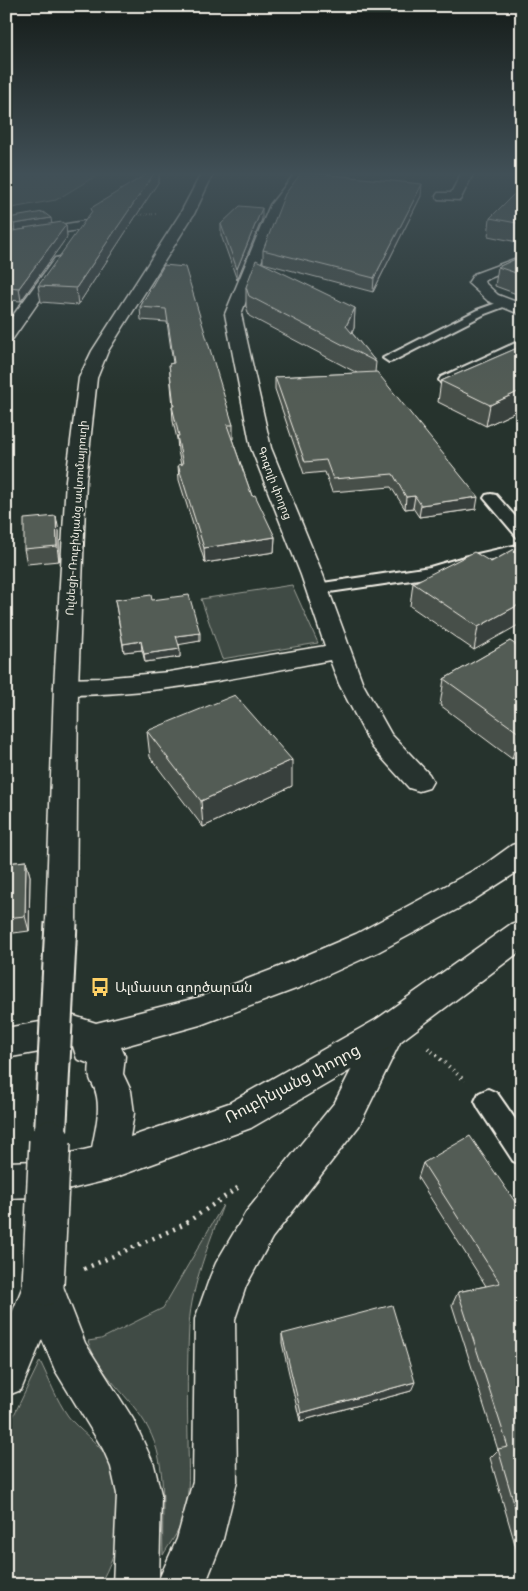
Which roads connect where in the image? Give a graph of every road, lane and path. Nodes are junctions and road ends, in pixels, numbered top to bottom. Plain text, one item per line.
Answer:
1 (70, 246) edge
2 (167, 246) edge
3 (260, 246) edge
4 (522, 260) edge
5 (505, 303) junction
6 (522, 310) edge
7 (6, 337) edge
8 (522, 344) edge
9 (389, 358) dead end
10 (445, 380) edge
11 (491, 498) dead end
12 (522, 534) edge
13 (522, 549) edge
14 (316, 589) junction
15 (339, 651) junction
16 (66, 687) junction
17 (419, 781) dead end
18 (522, 853) edge
19 (522, 933) edge
20 (390, 1030) junction
21 (96, 1038) junction
22 (6, 1043) edge
23 (428, 1048) dead end
24 (488, 1101) joint
25 (522, 1152) edge
26 (108, 1162) junction
27 (6, 1180) edge
28 (246, 1182) dead end
29 (82, 1270) dead end
30 (43, 1285) junction
31 (6, 1376) edge
32 (136, 1585) edge
33 (180, 1585) edge

1 - 7 street
2 - 16 street, Ուլնեցի-Ռուբինյանց ավտոմայրուղի
3 - 14 street, Գոգոլի փողոց
4 - 5 street
5 - 6 street
5 - 9 lane
8 - 10 lane
11 - 12 lane
13 - 14 lane
14 - 15 street, Գոգոլի փողոց
15 - 16 street
15 - 17 street, Գոգոլի փողոց
16 - 30 street, Ուլնեցի-Ռուբինյանց ավտոմայրուղի, bridge
18 - 21 street
19 - 20 street, Ռուբինյանց փողոց
20 - 26 street, Ռուբինյանց փողոց
20 - 33 street
21 - 22 street
21 - 26 street
23 - 24 path
24 - 25 lane
26 - 27 street, Ռուբինյանց փողոց
28 - 29 path
30 - 31 street
30 - 32 street

